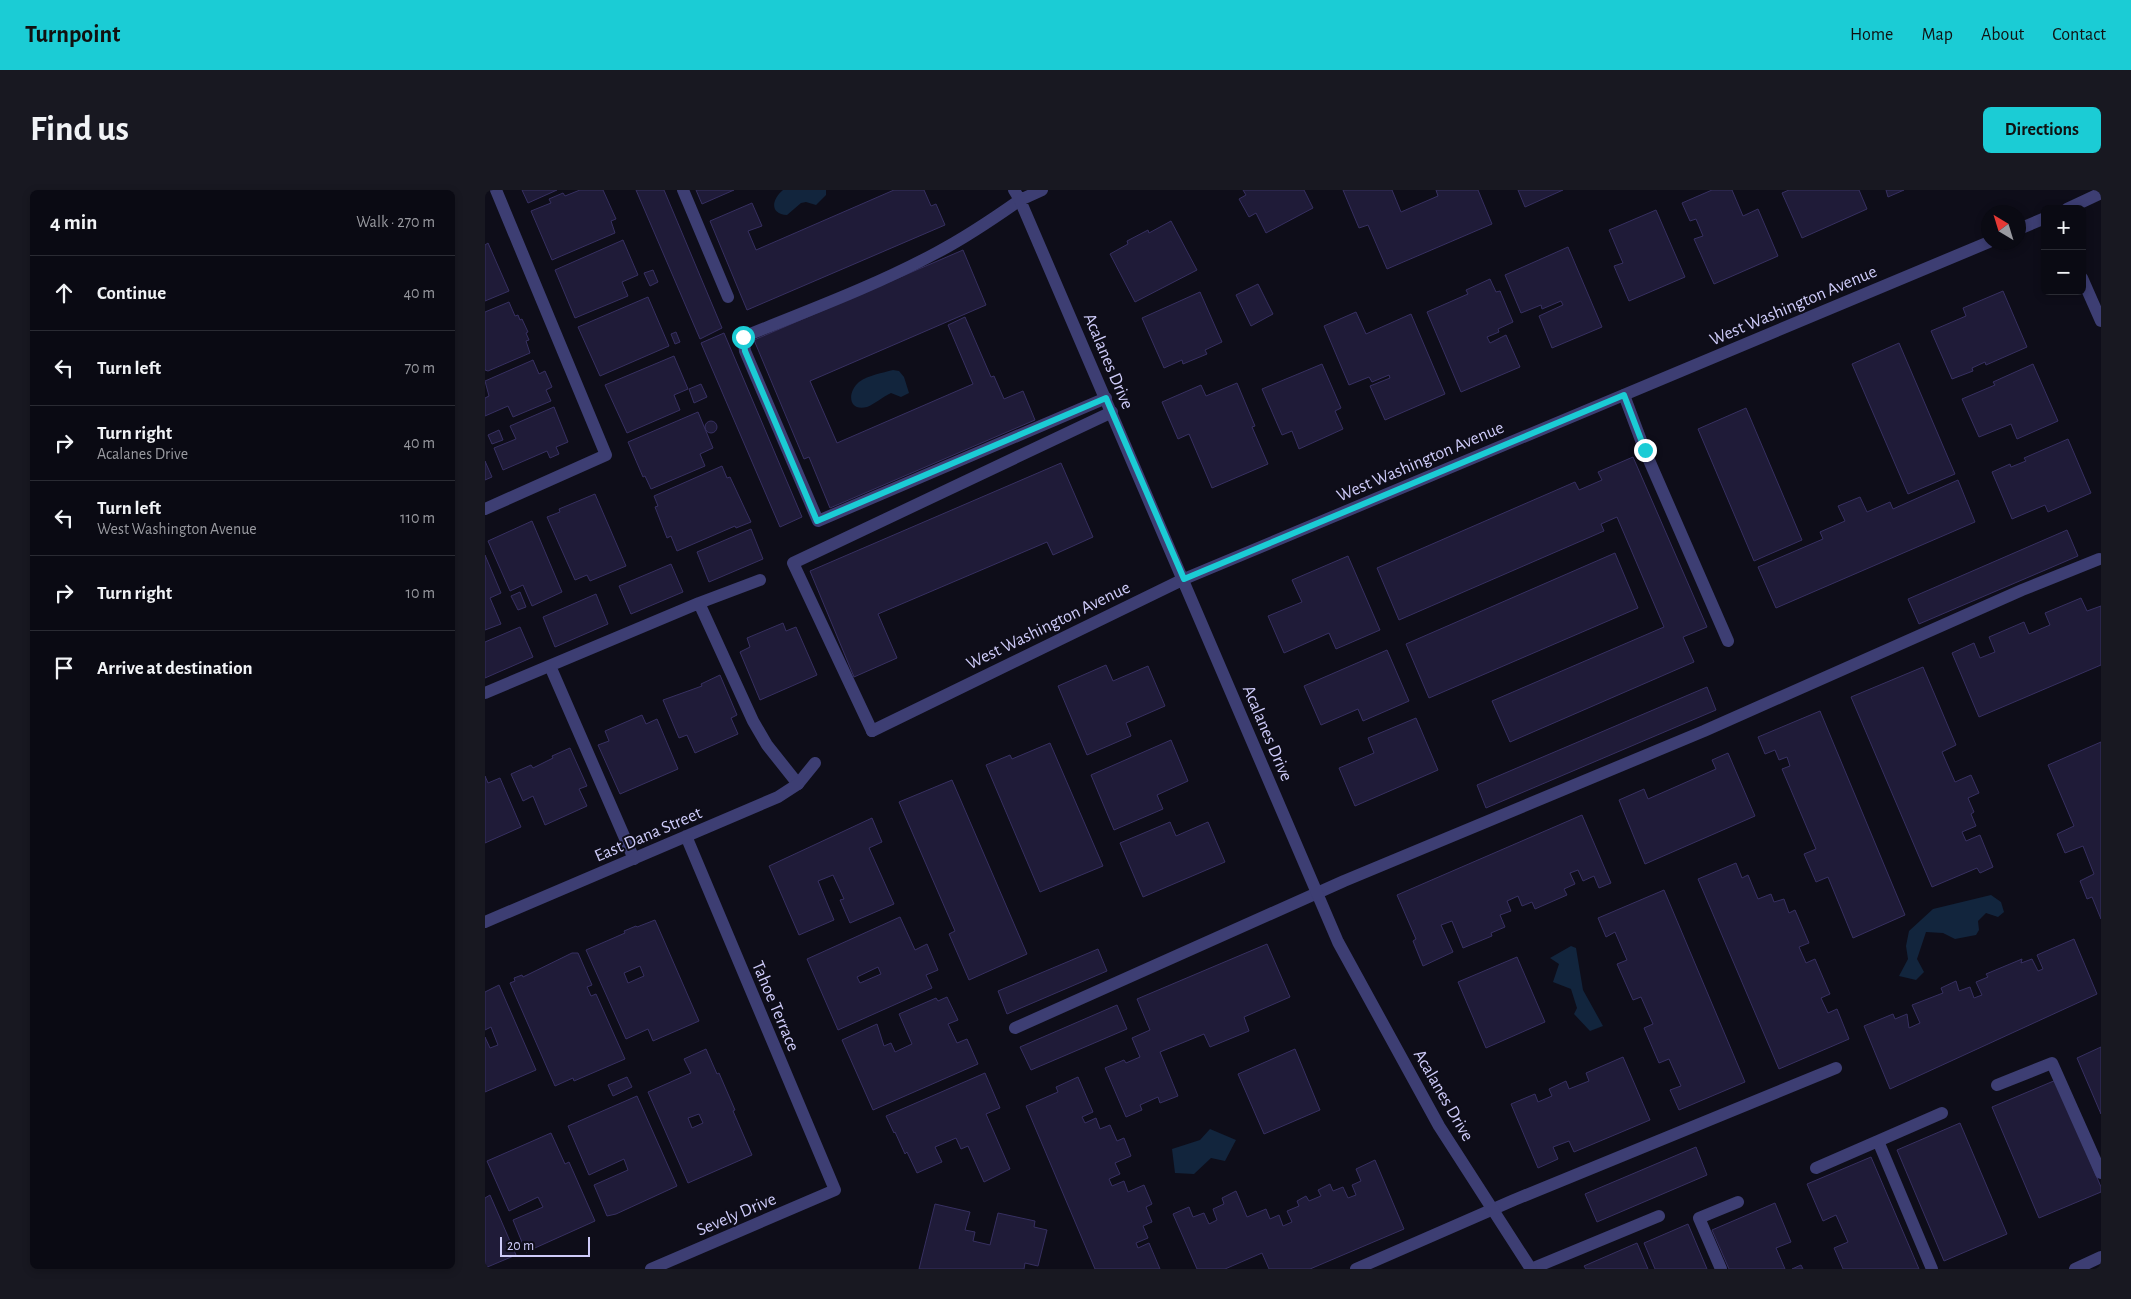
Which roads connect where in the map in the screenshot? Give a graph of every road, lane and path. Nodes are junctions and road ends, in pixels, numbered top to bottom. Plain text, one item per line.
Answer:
1 (495, 190) edge
2 (683, 190) edge
3 (1042, 190) edge
4 (2101, 193) edge
5 (1017, 195) edge
6 (2076, 205) edge
7 (2041, 220) edge
8 (2026, 227) edge
9 (1981, 245) edge
10 (2086, 287) edge
11 (728, 298) dead end
12 (2101, 322) edge
13 (1624, 395) junction
14 (1106, 398) junction
15 (1111, 412) junction
16 (485, 509) edge
17 (2099, 559) dead end
18 (1184, 579) junction
19 (759, 580) dead end
20 (699, 603) junction
21 (1729, 641) dead end
22 (550, 666) junction
23 (485, 693) edge
24 (815, 763) dead end
25 (798, 784) junction
26 (685, 836) junction
27 (634, 859) junction
28 (1317, 893) junction
29 (485, 922) edge
30 (1015, 1028) dead end
31 (1836, 1068) dead end
32 (1997, 1086) dead end
33 (1942, 1112) dead end
34 (1878, 1141) junction
35 (1816, 1168) dead end
36 (2101, 1173) edge
37 (835, 1190) joint
38 (1738, 1202) dead end
39 (1493, 1209) junction
40 (1659, 1216) dead end
41 (2101, 1257) edge
42 (651, 1269) edge
43 (1357, 1269) edge
44 (1531, 1269) edge
45 (1721, 1269) edge
46 (1932, 1269) edge
47 (2075, 1269) edge

1 - 16 street
2 - 11 street
3 - 5 street
4 - 6 street
5 - 14 street, Acalanes Drive
5 - 14 street
7 - 8 street
9 - 13 street, West Washington Avenue
10 - 12 street
13 - 18 street, West Washington Avenue
13 - 21 street
14 - 15 street, Acalanes Drive
15 - 18 street, Acalanes Drive
15 - 18 street, West Washington Avenue
17 - 28 street
18 - 28 street, Acalanes Drive
19 - 20 street
20 - 22 street
20 - 25 street
22 - 23 street
22 - 27 street
24 - 25 street, East Dana Street
25 - 26 street, East Dana Street
26 - 27 street, East Dana Street
26 - 37 street, Tahoe Terrace
27 - 29 street, East Dana Street
28 - 30 street
28 - 39 street, Acalanes Drive
31 - 39 street
32 - 36 street
33 - 34 street
34 - 35 street
34 - 46 street
37 - 42 street, Sevely Drive
38 - 45 street
39 - 43 street
39 - 44 street, Acalanes Drive
40 - 44 street
41 - 47 street

